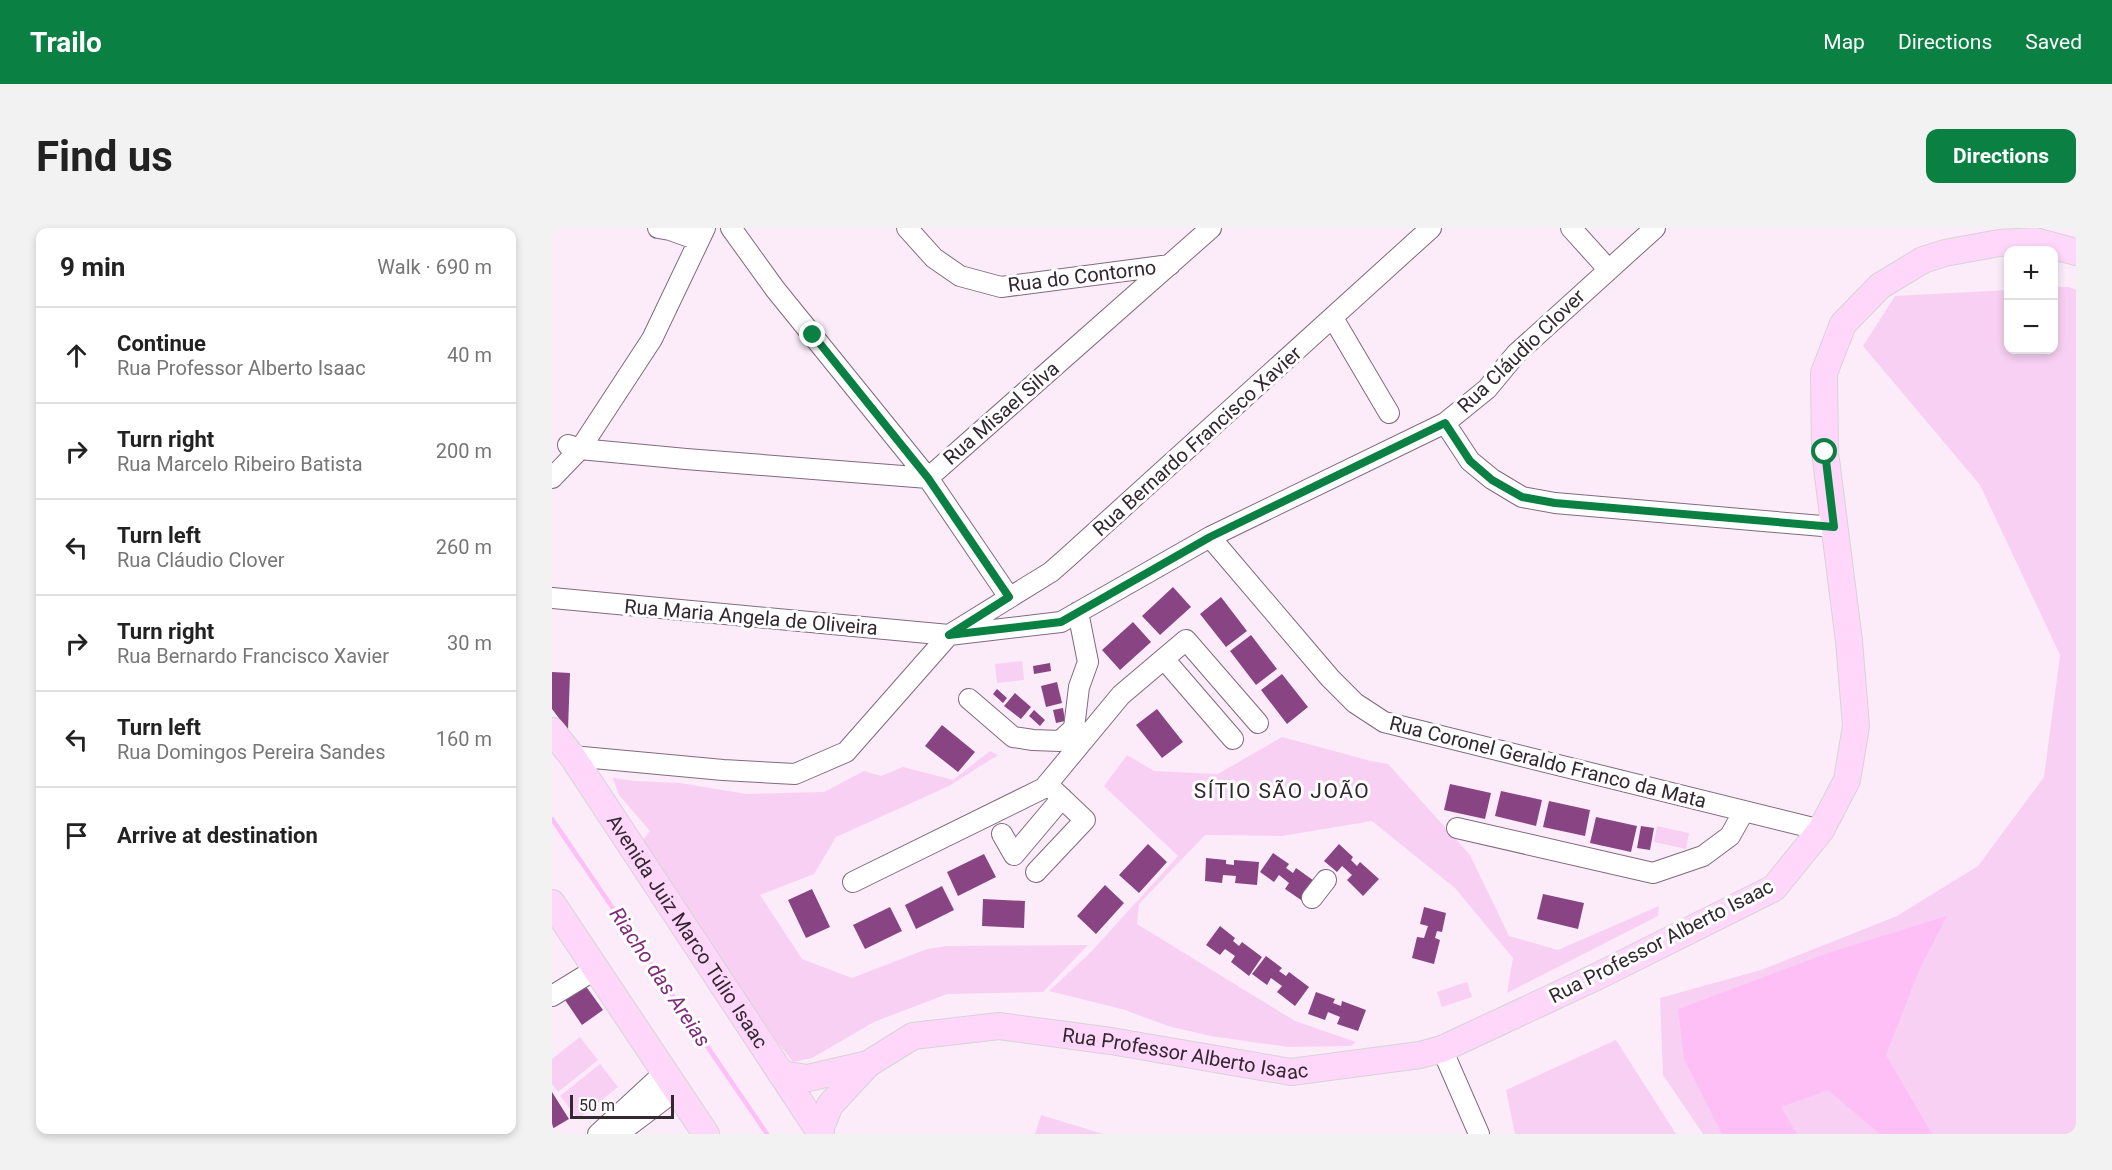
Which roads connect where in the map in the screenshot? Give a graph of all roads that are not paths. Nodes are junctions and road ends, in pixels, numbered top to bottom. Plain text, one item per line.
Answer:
1 (658, 228) edge
2 (731, 228) edge
3 (907, 228) edge
4 (1211, 228) edge
5 (1431, 228) edge
6 (1571, 228) edge
7 (1655, 228) edge
8 (695, 233) edge
9 (2076, 252) edge
10 (1170, 265) junction
11 (1608, 269) junction
12 (1333, 318) junction
13 (1389, 413) dead end
14 (1445, 423) junction
15 (574, 447) junction
16 (552, 461) edge
17 (552, 478) edge
18 (928, 478) junction
19 (1834, 527) junction
20 (1210, 537) junction
21 (1009, 597) junction
22 (552, 598) edge
23 (1078, 612) junction
24 (949, 635) junction
25 (1164, 659) junction
26 (969, 699) dead end
27 (1258, 723) dead end
28 (552, 731) edge
29 (1074, 739) junction
30 (1233, 739) dead end
31 (572, 756) junction
32 (1047, 784) junction
33 (1062, 798) junction
34 (1744, 811) junction
35 (1456, 828) dead end
36 (1821, 830) junction
37 (1002, 834) dead end
38 (1036, 872) dead end
39 (1326, 879) dead end
40 (853, 882) dead end
41 (1312, 898) dead end
42 (552, 903) edge
43 (596, 969) junction
44 (552, 996) edge
45 (1442, 1049) junction
46 (868, 1064) junction
47 (782, 1074) junction
48 (670, 1081) junction
49 (820, 1133) edge
50 (597, 1134) edge
51 (618, 1134) edge
52 (706, 1134) edge
53 (1479, 1134) edge

1 - 8 street
2 - 18 street
3 - 10 street, Rua do Contorno
4 - 10 street, Rua Misael Silva
5 - 12 street, Rua Bernardo Francisco Xavier
6 - 11 street
7 - 11 street, Rua Cláudio Clover
8 - 15 street
9 - 19 main road, Rua Professor Alberto Isaac
10 - 18 street, Rua Misael Silva
11 - 14 street, Rua Cláudio Clover
12 - 13 street
12 - 21 street, Rua Bernardo Francisco Xavier
14 - 19 street
14 - 20 street, Rua Cláudio Clover
15 - 16 street
15 - 17 street
15 - 18 street, Rua Misael Silva
18 - 21 street
19 - 36 main road, Rua Professor Alberto Isaac
20 - 23 street, Rua Cláudio Clover
20 - 34 street, Rua Coronel Geraldo Franco da Mata
21 - 24 street, Rua Bernardo Francisco Xavier
22 - 24 street, Rua Maria Angela de Oliveira
23 - 24 street, Rua Cláudio Clover
23 - 29 street
24 - 31 street, Rua Bernardo Francisco Xavier
25 - 27 street
25 - 29 street
25 - 30 street
26 - 29 street
28 - 31 main road, Avenida Juiz Marco Túlio Isaac
29 - 32 street
31 - 47 main road, Avenida Juiz Marco Túlio Isaac
32 - 33 street
32 - 40 street
33 - 37 street
33 - 38 street
34 - 35 street
34 - 36 street, Rua Coronel Geraldo Franco da Mata
36 - 45 main road, Rua Professor Alberto Isaac
39 - 41 street
42 - 43 main road
43 - 44 street
43 - 48 main road
45 - 46 main road, Rua Professor Alberto Isaac
45 - 53 street
46 - 47 main road
46 - 49 main road
47 - 49 main road, Avenida Juiz Marco Túlio Isaac
48 - 50 street
48 - 51 street
48 - 52 main road

